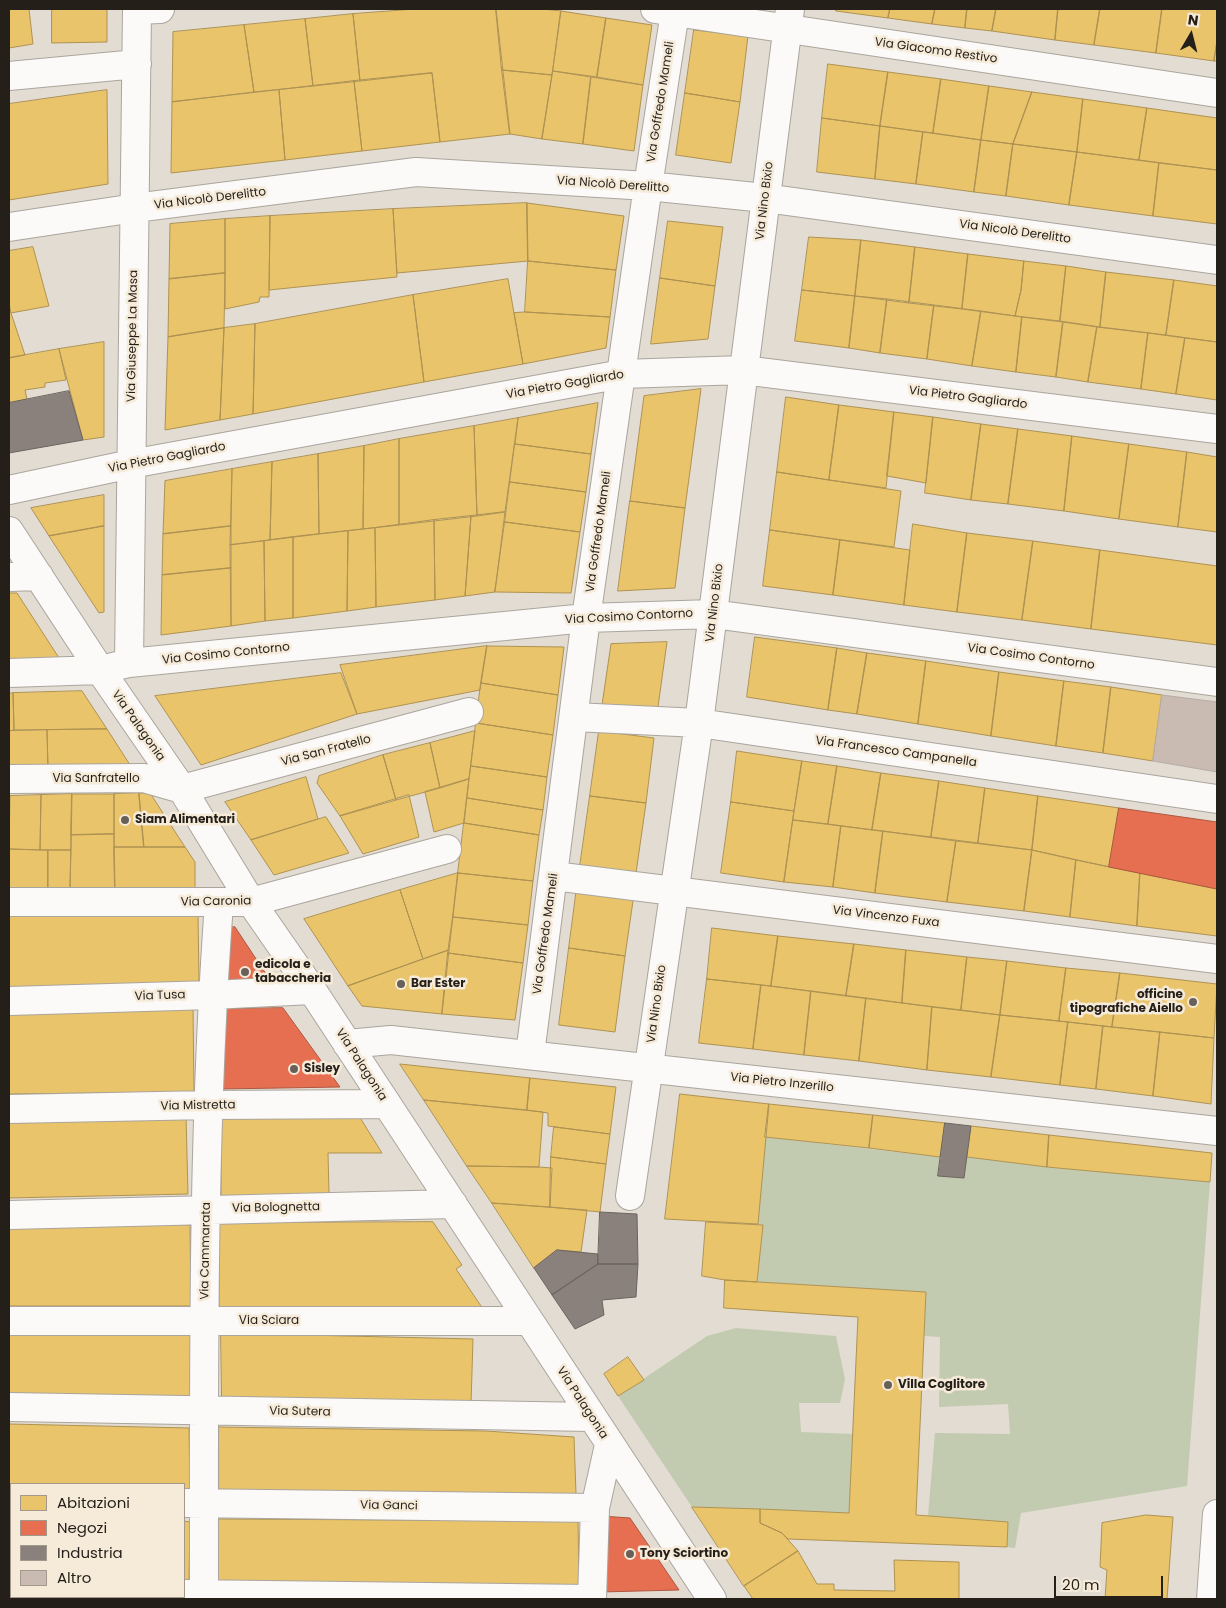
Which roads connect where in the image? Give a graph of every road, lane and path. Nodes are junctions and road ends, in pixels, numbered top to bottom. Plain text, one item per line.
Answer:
1 (145, 9) edge
2 (665, 10) edge
3 (789, 19) edge
4 (137, 64) junction
5 (9, 76) edge
6 (1217, 93) edge
7 (648, 186) junction
8 (765, 198) junction
9 (135, 208) junction
10 (9, 227) edge
11 (1217, 260) edge
12 (743, 370) junction
13 (622, 374) junction
14 (1217, 429) edge
15 (131, 464) junction
16 (9, 490) edge
17 (9, 530) edge
18 (39, 576) junction
19 (9, 577) edge
20 (713, 614) junction
21 (586, 618) junction
22 (129, 663) junction
23 (100, 670) junction
24 (9, 673) edge
25 (1217, 682) edge
26 (469, 712) dead end
27 (574, 717) junction
28 (700, 723) junction
29 (9, 779) edge
30 (182, 789) junction
31 (1217, 799) edge
32 (447, 849) dead end
33 (554, 876) junction
34 (674, 891) junction
35 (9, 902) edge
36 (251, 902) junction
37 (219, 903) junction
38 (1217, 960) edge
39 (312, 990) junction
40 (212, 995) junction
41 (9, 1001) edge
42 (347, 1044) junction
43 (530, 1054) junction
44 (648, 1068) junction
45 (387, 1104) junction
46 (209, 1105) junction
47 (9, 1109) edge
48 (1217, 1131) edge
49 (630, 1196) dead end
50 (452, 1204) junction
51 (207, 1210) junction
52 (9, 1215) edge
53 (9, 1321) edge
54 (204, 1321) junction
55 (529, 1321) junction
56 (9, 1407) edge
57 (204, 1410) junction
58 (591, 1417) junction
59 (609, 1445) junction
60 (194, 1503) edge
61 (595, 1508) junction
62 (1217, 1514) edge
63 (197, 1596) edge
64 (590, 1599) edge
65 (712, 1599) edge
66 (1211, 1599) edge

1 - 4 street, Via Giuseppe La Masa
2 - 3 street, Via Giacomo Restivo
2 - 7 street, Via Goffredo Mameli
3 - 6 street, Via Giacomo Restivo
3 - 8 street, Via Nino Bixio
4 - 5 street
4 - 9 street, Via Giuseppe La Masa
7 - 8 street, Via Nicolò Derelitto
7 - 9 street, Via Nicolò Derelitto
7 - 13 street, Via Goffredo Mameli
8 - 11 street, Via Nicolò Derelitto
8 - 12 street, Via Nino Bixio
9 - 10 street, Via Nicolò Derelitto
9 - 15 street, Via Giuseppe La Masa
12 - 13 street, Via Pietro Gagliardo
12 - 14 street, Via Pietro Gagliardo
12 - 20 street, Via Nino Bixio
13 - 15 street, Via Pietro Gagliardo
13 - 21 street, Via Goffredo Mameli
15 - 16 street, Via Pietro Gagliardo
15 - 22 street, Via Giuseppe La Masa
17 - 18 street, Via Palagonia
18 - 19 street
18 - 23 street, Via Palagonia
20 - 21 street, Via Cosimo Contorno
20 - 25 street, Via Cosimo Contorno
20 - 28 street, Via Nino Bixio
21 - 22 street, Via Cosimo Contorno
21 - 27 street, Via Goffredo Mameli
22 - 23 street, Via Cosimo Contorno
23 - 24 street, Via Cosimo Contorno
23 - 30 street, Via Palagonia
26 - 30 street, Via San Fratello
27 - 28 street, Via Francesco Campanella
27 - 33 street, Via Goffredo Mameli
28 - 31 street, Via Francesco Campanella
28 - 34 street, Via Nino Bixio
29 - 30 street, Via Sanfratello
30 - 36 street, Via Palagonia
32 - 36 street, Via Caronia
33 - 34 street, Via Vincenzo Fuxa
33 - 43 street, Via Goffredo Mameli
34 - 38 street, Via Vincenzo Fuxa
34 - 44 street, Via Nino Bixio
35 - 37 street, Via Caronia
36 - 37 street, Via Caronia
36 - 39 street, Via Palagonia
37 - 40 street, Via Cammarata
39 - 40 street, Via Tusa
39 - 42 street, Via Palagonia
40 - 41 street, Via Tusa
40 - 46 street, Via Cammarata
42 - 43 street, Via Pietro Inzerillo
42 - 45 street, Via Palagonia
43 - 44 street, Via Pietro Inzerillo
44 - 48 street, Via Pietro Inzerillo
44 - 49 street, Via Nino Bixio
45 - 46 street, Via Mistretta
45 - 50 street, Via Palagonia
46 - 47 street, Via Mistretta
46 - 51 street, Via Cammarata
50 - 51 street, Via Bolognetta
50 - 55 street, Via Palagonia
51 - 52 street, Via Bolognetta
51 - 54 street, Via Cammarata
53 - 54 street, Via Sciara
54 - 55 street, Via Sciara
54 - 57 street, Via Cammarata
55 - 58 street, Via Palagonia
56 - 57 street, Via Sutera
57 - 58 street, Via Sutera
57 - 60 street, Via Cammarata
58 - 59 street, Via Palagonia
59 - 61 street
59 - 65 street, Via Palagonia
60 - 61 street, Via Ganci
60 - 63 street, Via Cammarata
61 - 64 street
62 - 66 street
63 - 64 street

